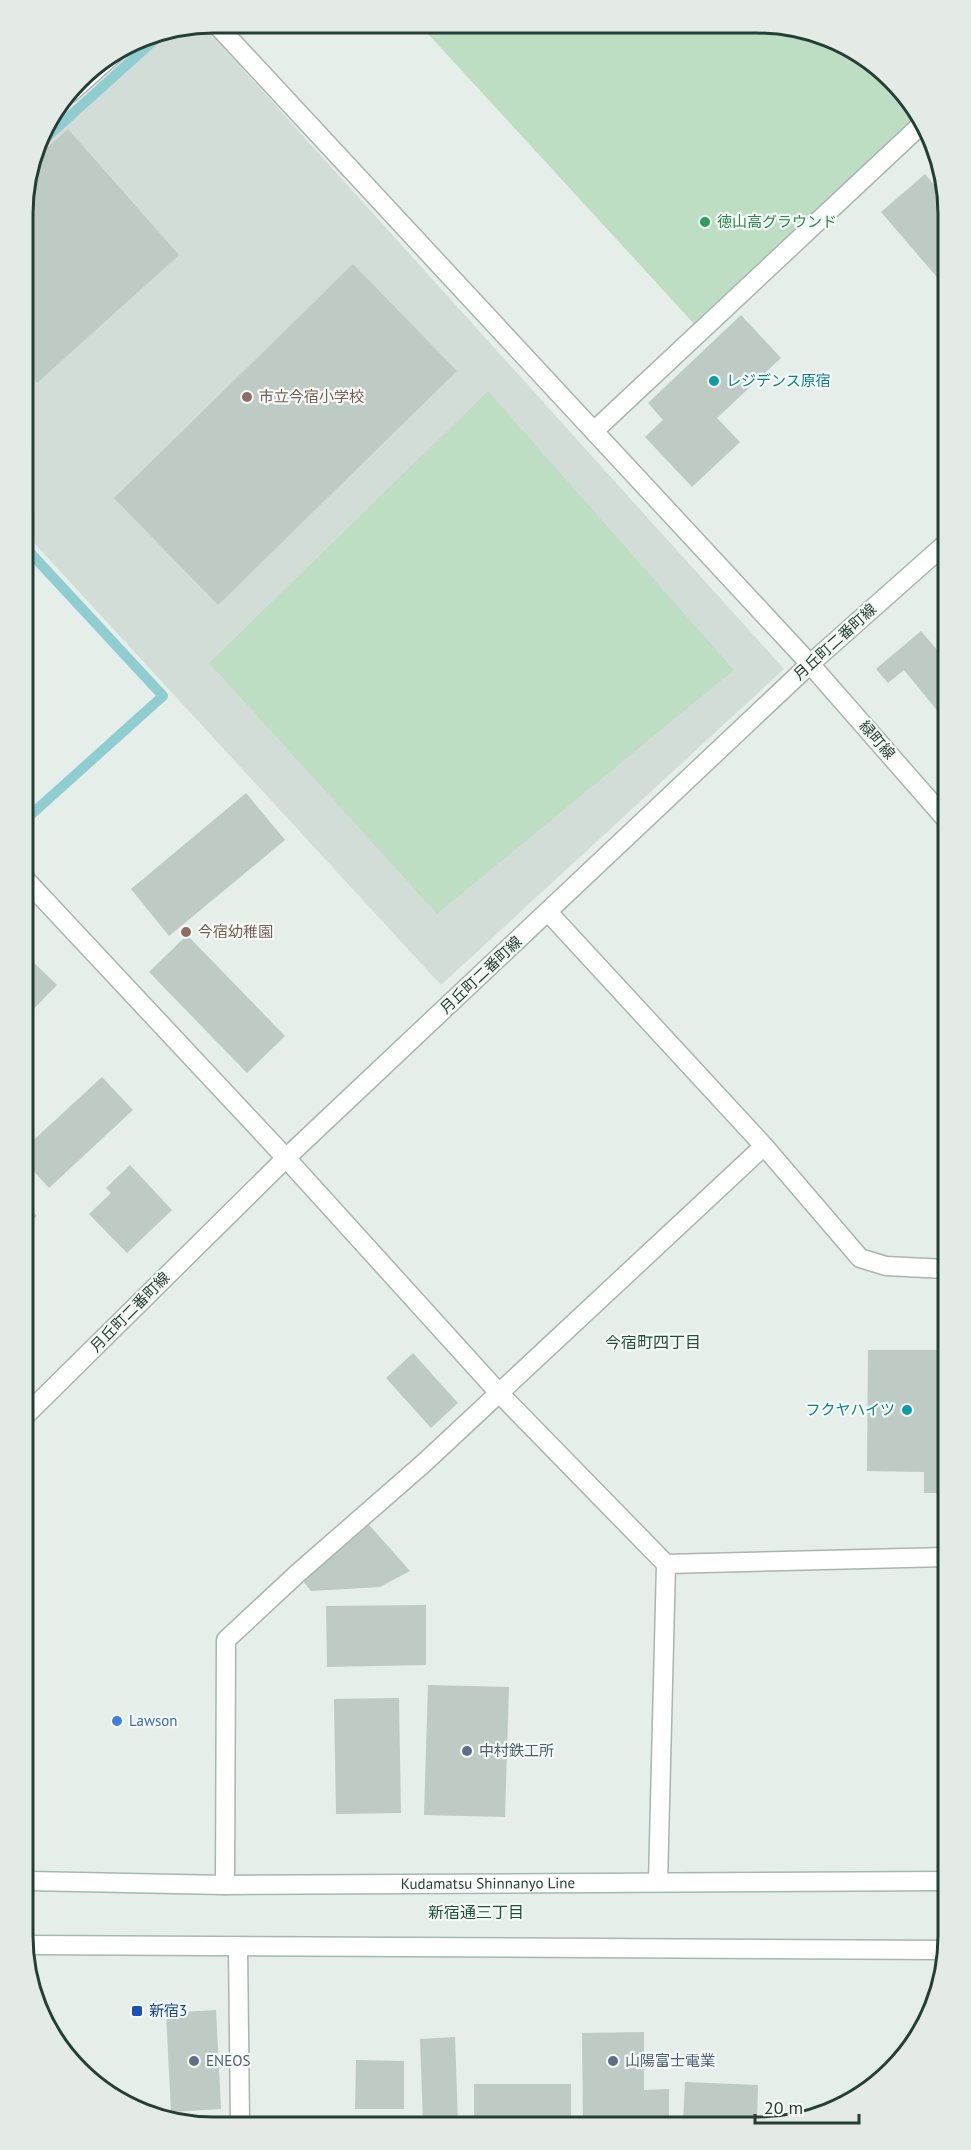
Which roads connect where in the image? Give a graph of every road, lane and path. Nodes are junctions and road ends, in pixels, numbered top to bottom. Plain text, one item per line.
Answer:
1 (225, 33) edge
2 (916, 129) edge
3 (594, 431) junction
4 (938, 550) edge
5 (810, 664) junction
6 (938, 810) edge
7 (33, 888) edge
8 (549, 912) junction
9 (764, 1146) junction
10 (286, 1158) junction
11 (938, 1269) edge
12 (500, 1394) junction
13 (33, 1408) edge
14 (938, 1557) edge
15 (666, 1564) junction
16 (33, 1881) edge
17 (938, 1881) edge
18 (658, 1882) junction
19 (225, 1885) junction
20 (34, 1945) edge
21 (238, 1947) junction
22 (938, 1950) edge
23 (240, 2117) edge

1 - 3 street, 緑町線
2 - 3 street
3 - 5 street, 緑町線
4 - 5 street, 月丘町二番町線
5 - 6 street, 緑町線
5 - 8 street, 月丘町二番町線
7 - 10 street
8 - 9 street
8 - 10 street, 月丘町二番町線
9 - 11 street
9 - 12 street
10 - 12 street
10 - 13 street, 月丘町二番町線
12 - 15 street
12 - 19 street
14 - 15 street
15 - 18 street
16 - 19 street, Kudamatsu Shinnanyo Line
17 - 18 street, Kudamatsu Shinnanyo Line
18 - 19 street, Kudamatsu Shinnanyo Line
20 - 21 street
21 - 22 street
21 - 23 street

